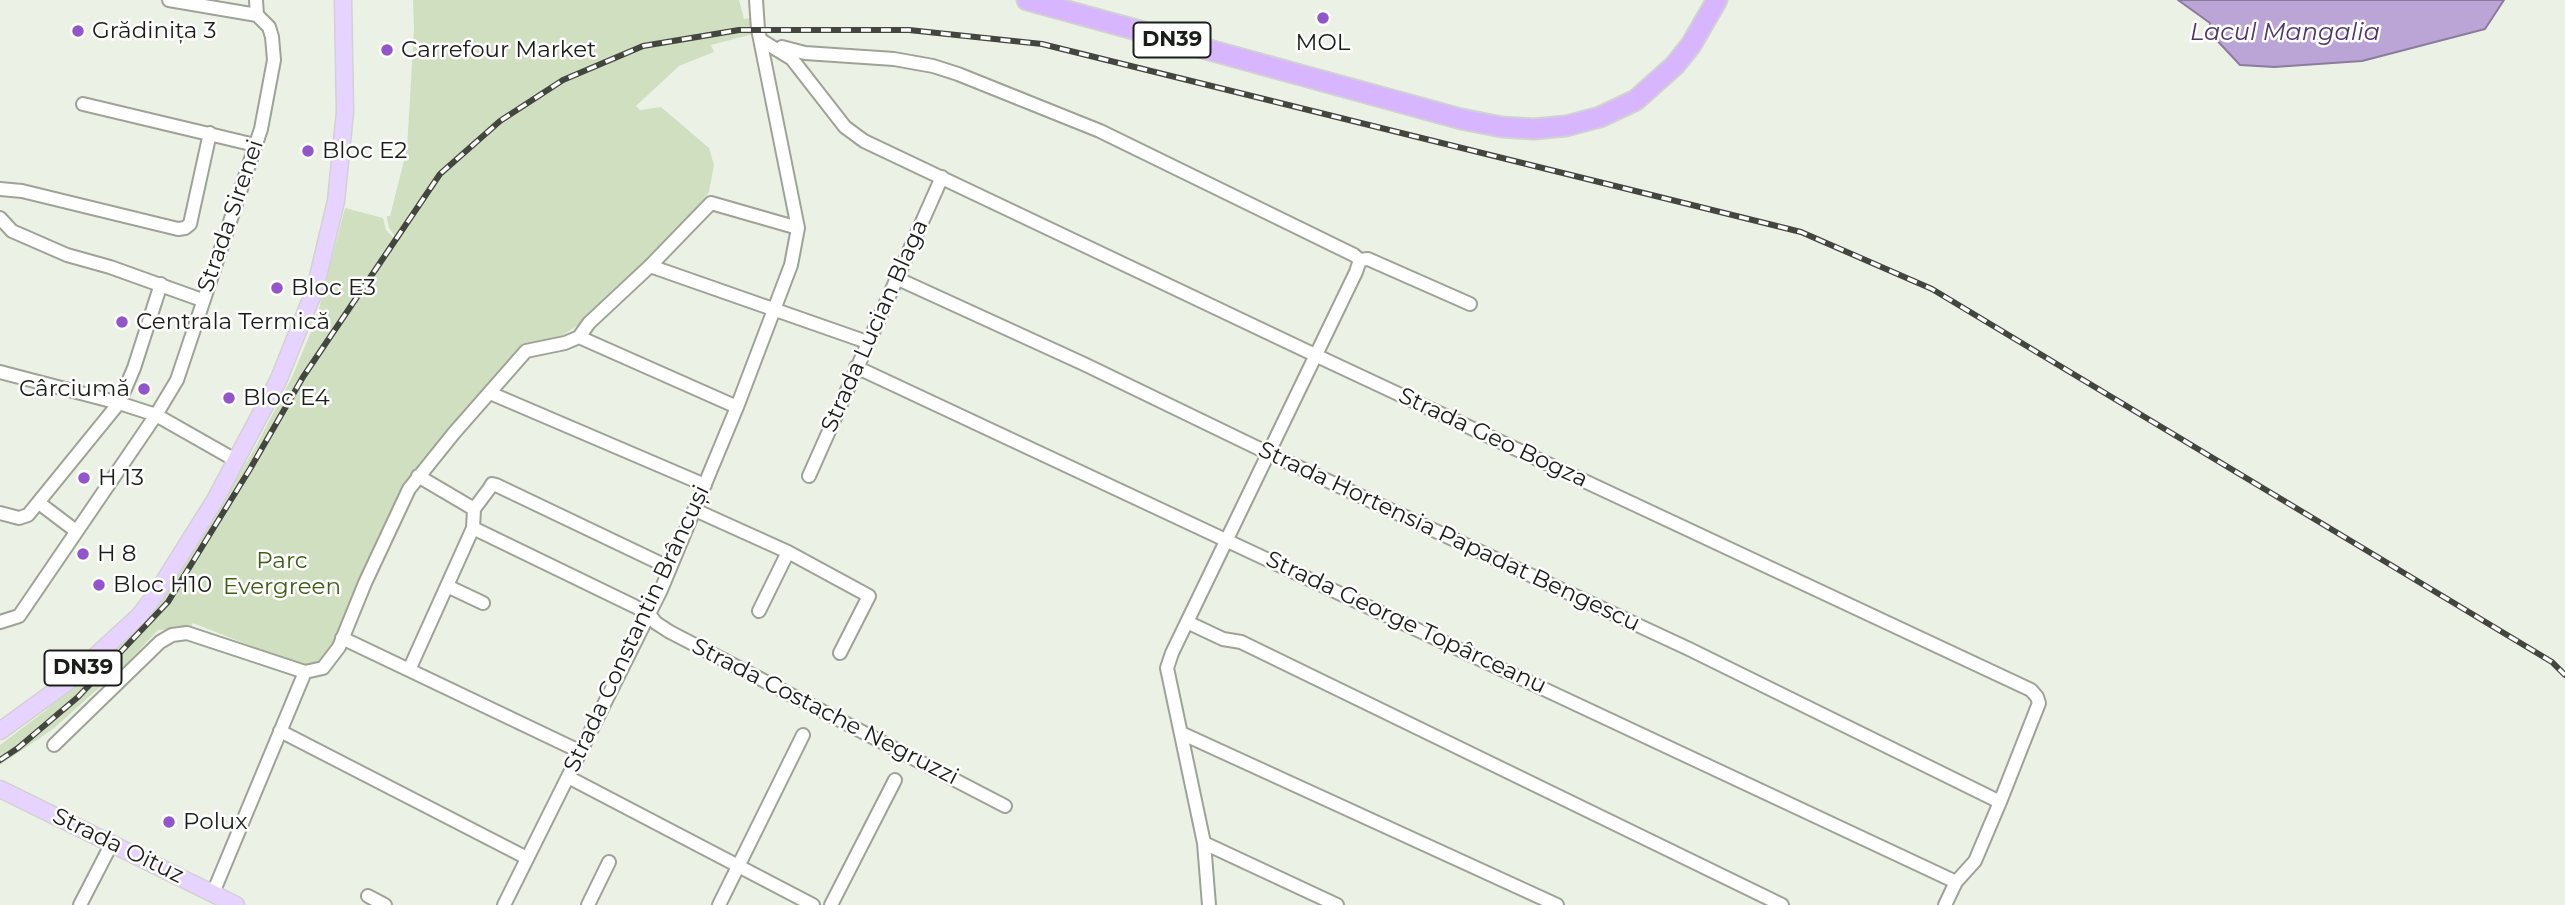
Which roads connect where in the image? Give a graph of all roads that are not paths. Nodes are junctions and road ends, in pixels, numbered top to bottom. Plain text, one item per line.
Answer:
1 (169, 0) edge
2 (256, 0) edge
3 (343, 0) edge
4 (756, 0) edge
5 (1717, 0) edge
6 (1035, 2) edge
7 (257, 15) junction
8 (767, 42) junction
9 (83, 104) dead end
10 (210, 133) junction
11 (255, 145) junction
12 (942, 177) junction
13 (0, 189) edge
14 (0, 218) edge
15 (798, 228) junction
16 (1360, 260) junction
17 (650, 266) junction
18 (896, 278) junction
19 (161, 284) junction
20 (202, 300) junction
21 (1470, 304) dead end
22 (774, 308) junction
23 (579, 337) junction
24 (867, 342) junction
25 (1315, 355) junction
26 (856, 367) junction
27 (0, 372) edge
28 (490, 393) junction
29 (119, 402) junction
30 (737, 407) junction
31 (156, 415) junction
32 (1268, 453) junction
33 (237, 461) junction
34 (418, 476) junction
35 (809, 476) dead end
36 (705, 485) junction
37 (39, 503) junction
38 (474, 509) junction
39 (695, 510) junction
40 (0, 513) edge
41 (473, 528) junction
42 (76, 531) junction
43 (1227, 539) junction
44 (788, 552) junction
45 (670, 568) junction
46 (447, 586) junction
47 (483, 603) dead end
48 (758, 611) dead end
49 (649, 614) junction
50 (0, 622) edge
51 (1187, 622) junction
52 (342, 638) junction
53 (840, 653) dead end
54 (409, 670) junction
55 (305, 672) junction
56 (0, 731) edge
57 (280, 731) junction
58 (1181, 733) junction
59 (803, 735) dead end
60 (54, 745) dead end
61 (579, 751) junction
62 (568, 777) junction
63 (895, 780) dead end
64 (0, 789) edge
65 (2000, 802) junction
66 (1005, 806) dead end
67 (112, 843) junction
68 (1204, 843) junction
69 (527, 858) junction
70 (609, 862) dead end
71 (739, 866) junction
72 (1956, 882) junction
73 (213, 893) junction
74 (368, 896) dead end
75 (80, 905) edge
76 (236, 905) edge
77 (385, 905) edge
78 (504, 905) edge
79 (588, 905) edge
80 (719, 905) edge
81 (813, 905) edge
82 (831, 905) edge
83 (1209, 905) edge
84 (1337, 905) edge
85 (1557, 905) edge
86 (1782, 905) edge
87 (1945, 905) edge

1 - 7 street
2 - 7 street, Strada Sirenei
3 - 33 main road, DN39
4 - 8 street
5 - 6 highway, DN39
7 - 11 street, Strada Sirenei
8 - 12 street, Strada Geo Bogza
8 - 15 street
8 - 16 street
9 - 10 street
10 - 11 street
10 - 13 street
11 - 20 street, Strada Sirenei
12 - 18 street, Strada Lucian Blaga
12 - 25 street, Strada Geo Bogza
14 - 19 street
15 - 17 street
15 - 22 street, Strada Constantin Brâncuși
16 - 21 street
16 - 25 street
17 - 22 street
17 - 23 street
18 - 24 street, Strada Lucian Blaga
18 - 32 street, Strada Hortensia Papadat Bengescu
19 - 20 street
19 - 29 street, Strada Sirenei
20 - 31 street, Strada Sirenei
22 - 24 street
22 - 30 street, Strada Constantin Brâncuși
23 - 28 street
23 - 30 street
24 - 26 street, Strada Lucian Blaga
25 - 32 street
25 - 65 street, Strada Geo Bogza
26 - 35 street, Strada Lucian Blaga
26 - 43 street, Strada George Topârceanu
27 - 29 street
28 - 34 street
28 - 36 street
29 - 31 street
29 - 37 street, Strada Sirenei
30 - 36 street, Strada Constantin Brâncuși
31 - 33 street
31 - 42 street, Strada Sirenei
32 - 43 street
32 - 65 street, Strada Hortensia Papadat Bengescu
33 - 56 main road, DN39
34 - 38 street
34 - 52 street
36 - 39 street, Strada Constantin Brâncuși
37 - 40 street, Strada Sirenei
37 - 42 street
38 - 41 street
38 - 45 street
39 - 44 street
39 - 45 street, Strada Constantin Brâncuși
41 - 46 street
41 - 49 street
42 - 50 street, Strada Sirenei
43 - 51 street
43 - 72 street, Strada George Topârceanu
44 - 48 street
44 - 53 street
45 - 49 street, Strada Constantin Brâncuși
46 - 47 street
46 - 54 street
49 - 61 street, Strada Constantin Brâncuși
49 - 66 street, Strada Costache Negruzzi
51 - 58 street
51 - 86 street
52 - 54 street
52 - 55 street
54 - 61 street
55 - 57 street
55 - 60 street
57 - 69 street
57 - 73 street
58 - 68 street
58 - 85 street
59 - 71 street
61 - 62 street, Strada Constantin Brâncuși
62 - 69 street, Strada Constantin Brâncuși
62 - 71 street
63 - 82 street
64 - 67 main road, Strada Oituz
65 - 72 street
67 - 73 main road, Strada Oituz
67 - 75 street
68 - 83 street
68 - 84 street
69 - 78 street, Strada Constantin Brâncuși
70 - 79 street
71 - 80 street
71 - 81 street
72 - 87 street
73 - 76 main road, Strada Oituz
74 - 77 street

